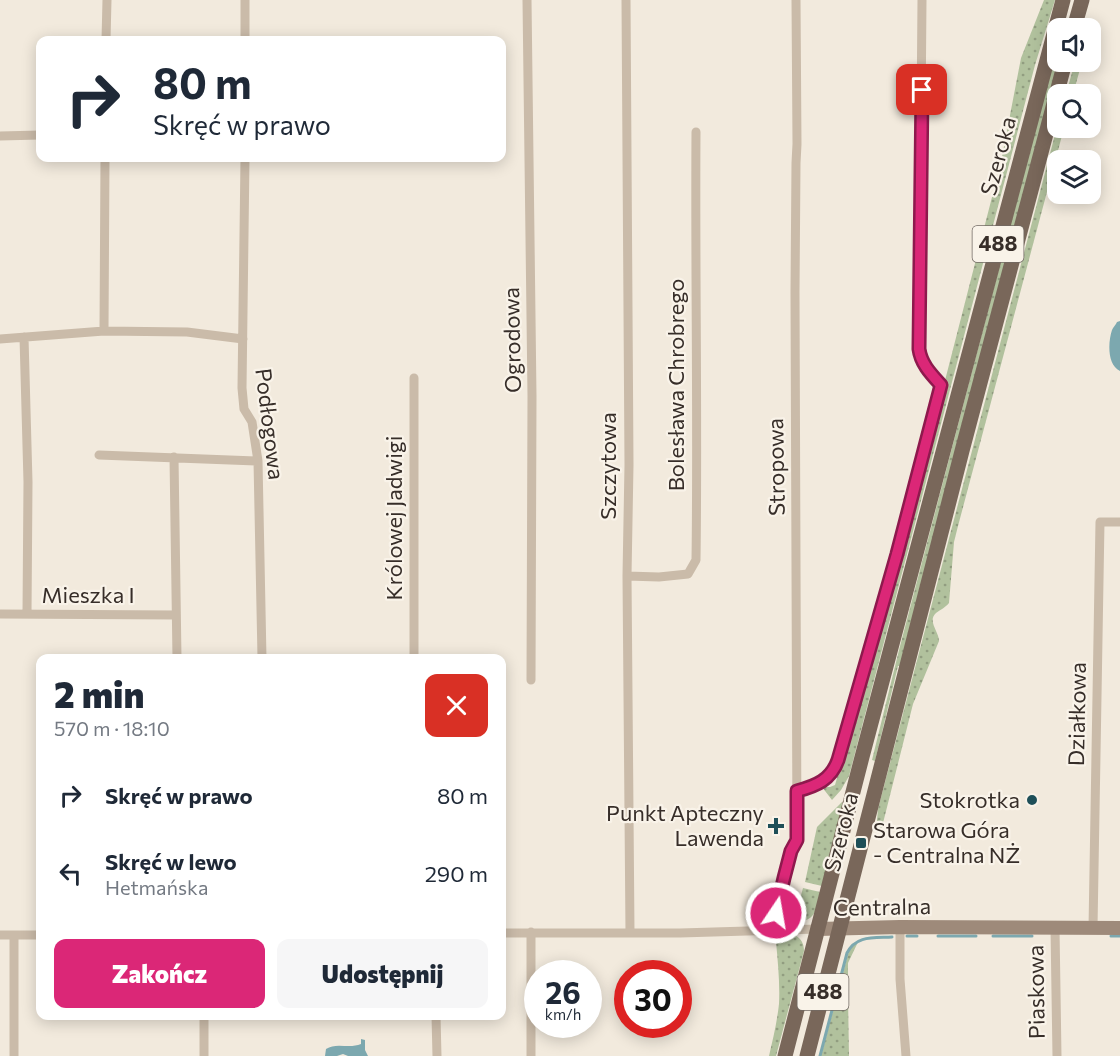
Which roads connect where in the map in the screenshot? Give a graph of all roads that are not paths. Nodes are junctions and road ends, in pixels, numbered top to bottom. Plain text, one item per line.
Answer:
1 (107, 0) edge
2 (245, 0) edge
3 (527, 0) edge
4 (626, 0) edge
5 (796, 0) edge
6 (922, 0) edge
7 (1063, 0) edge
8 (1082, 0) edge
9 (1077, 18) edge
10 (106, 36) edge
11 (245, 36) edge
12 (1062, 72) edge
13 (696, 132) dead end
14 (36, 135) edge
15 (0, 136) edge
16 (105, 162) edge
17 (245, 162) edge
18 (104, 331) junction
19 (24, 337) junction
20 (0, 339) edge
21 (243, 339) junction
22 (414, 378) dead end
23 (99, 454) dead end
24 (174, 457) junction
25 (258, 461) junction
26 (1120, 522) edge
27 (627, 576) junction
28 (0, 614) edge
29 (27, 614) junction
30 (176, 615) junction
31 (177, 654) edge
32 (262, 654) edge
33 (414, 654) edge
34 (531, 680) dead end
35 (797, 791) junction
36 (840, 927) junction
37 (900, 927) junction
38 (1055, 928) junction
39 (1094, 928) junction
40 (1120, 928) edge
41 (818, 929) junction
42 (774, 930) junction
43 (531, 932) junction
44 (630, 932) junction
45 (506, 933) edge
46 (0, 935) edge
47 (14, 935) junction
48 (36, 935) edge
49 (204, 1020) edge
50 (436, 1020) edge
51 (14, 1056) edge
52 (204, 1056) edge
53 (437, 1056) edge
54 (531, 1056) edge
55 (785, 1056) edge
56 (807, 1056) edge
57 (906, 1056) edge
58 (1056, 1056) edge

1 - 10 street
2 - 11 street
3 - 34 street, Ogrodowa
4 - 27 street, Szczytowa
5 - 35 street, Stropowa
6 - 35 street
7 - 41 main road, Szeroka / 488
8 - 9 main road
12 - 36 main road, Szeroka / 488
13 - 27 street, Bolesława Chrobrego
14 - 15 street
16 - 18 street
17 - 21 street, Podłogowa
18 - 19 street
18 - 21 street
19 - 20 street
19 - 29 street
21 - 25 street, Podłogowa
22 - 33 street, Królowej Jadwigi
23 - 24 street
24 - 25 street
24 - 30 street
25 - 32 street, Podłogowa
26 - 39 street, Działkowa
27 - 44 street, Szczytowa
28 - 29 street, Mieszka I
29 - 30 street, Mieszka I
30 - 31 street
35 - 42 street, Stropowa
36 - 37 street, Centralna
36 - 41 street, Centralna
36 - 56 main road, Szeroka / 488
37 - 38 street, Centralna
37 - 57 street
38 - 39 street, Centralna
38 - 58 street, Piaskowa
39 - 40 street, Centralna
41 - 42 street, Centralna
41 - 55 main road, Szeroka / 488
42 - 44 street, Centralna
43 - 44 street, Centralna
43 - 45 street, Centralna
43 - 54 street
46 - 47 street
47 - 48 street
47 - 51 street
49 - 52 street
50 - 53 street

